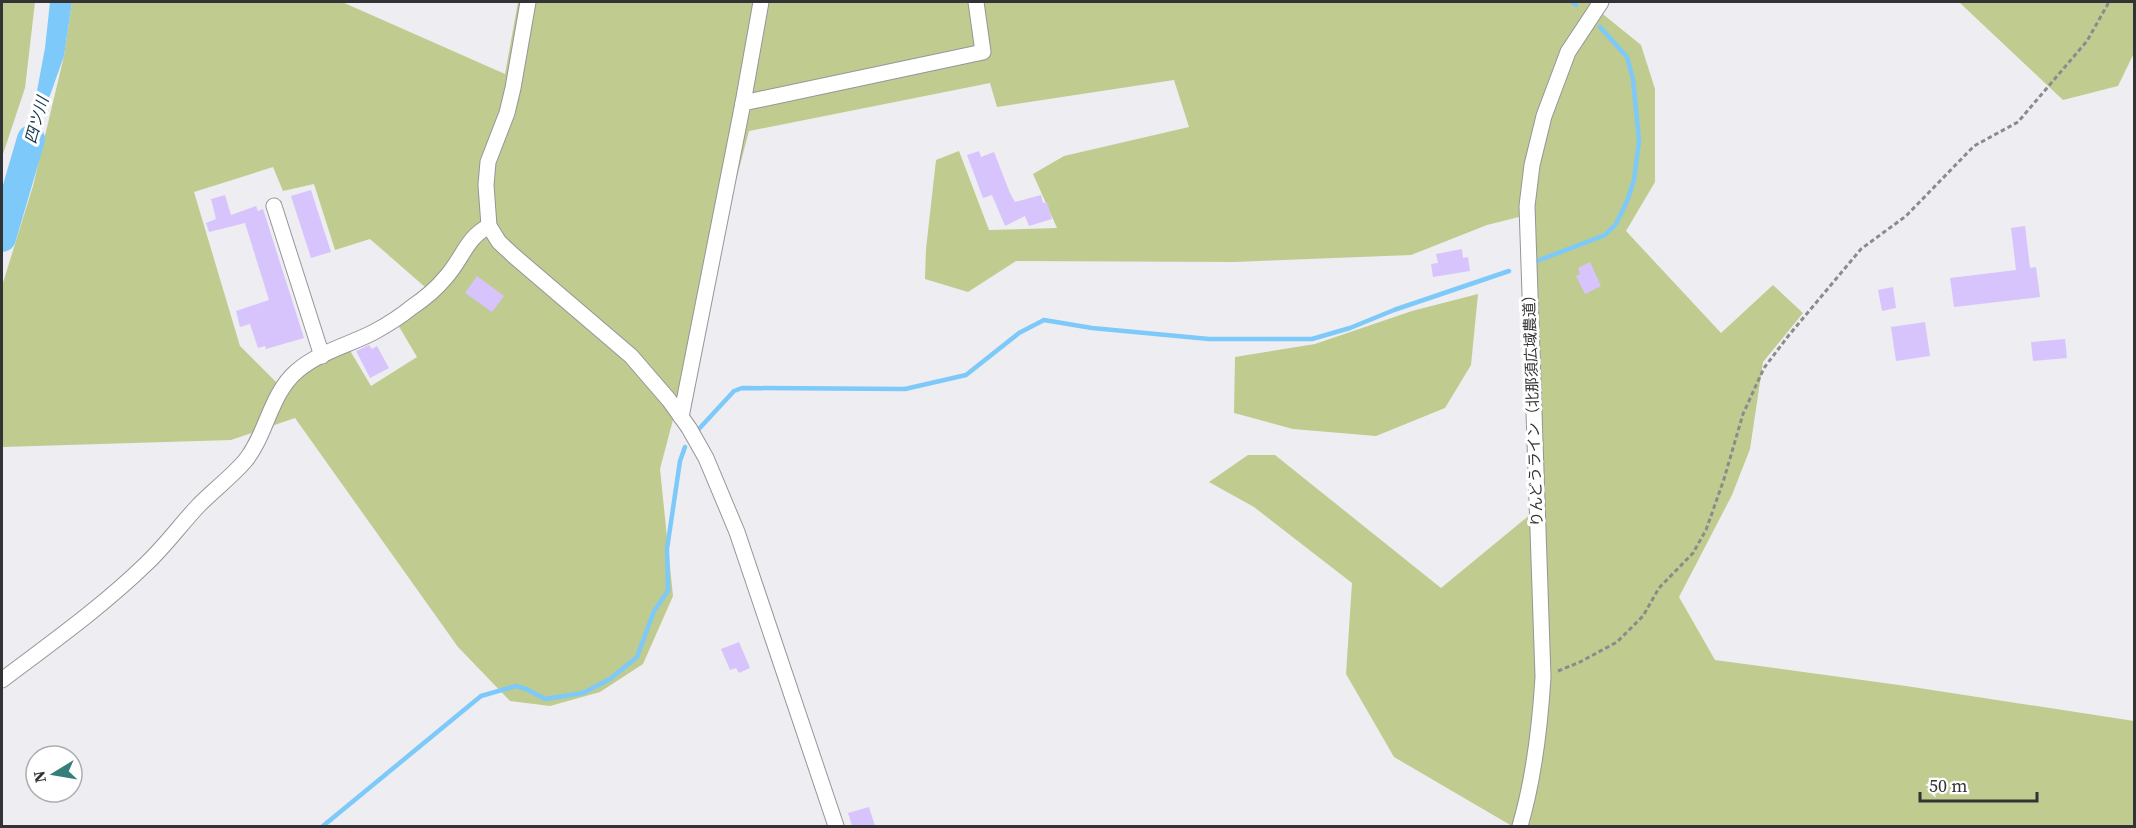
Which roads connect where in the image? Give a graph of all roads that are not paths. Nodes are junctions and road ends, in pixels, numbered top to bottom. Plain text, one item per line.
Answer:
1 (528, 2) edge
2 (761, 2) edge
3 (976, 2) edge
4 (1600, 2) edge
5 (743, 103) junction
6 (274, 206) dead end
7 (489, 226) junction
8 (322, 356) junction
9 (681, 417) junction
10 (2, 680) edge
11 (836, 826) edge
12 (1520, 826) edge

1 - 7 street
2 - 5 street
3 - 5 street
4 - 12 street, りんどうライン（北那須広域農道）
5 - 9 street
6 - 8 street
7 - 8 street
7 - 9 street
8 - 10 street
9 - 11 street

